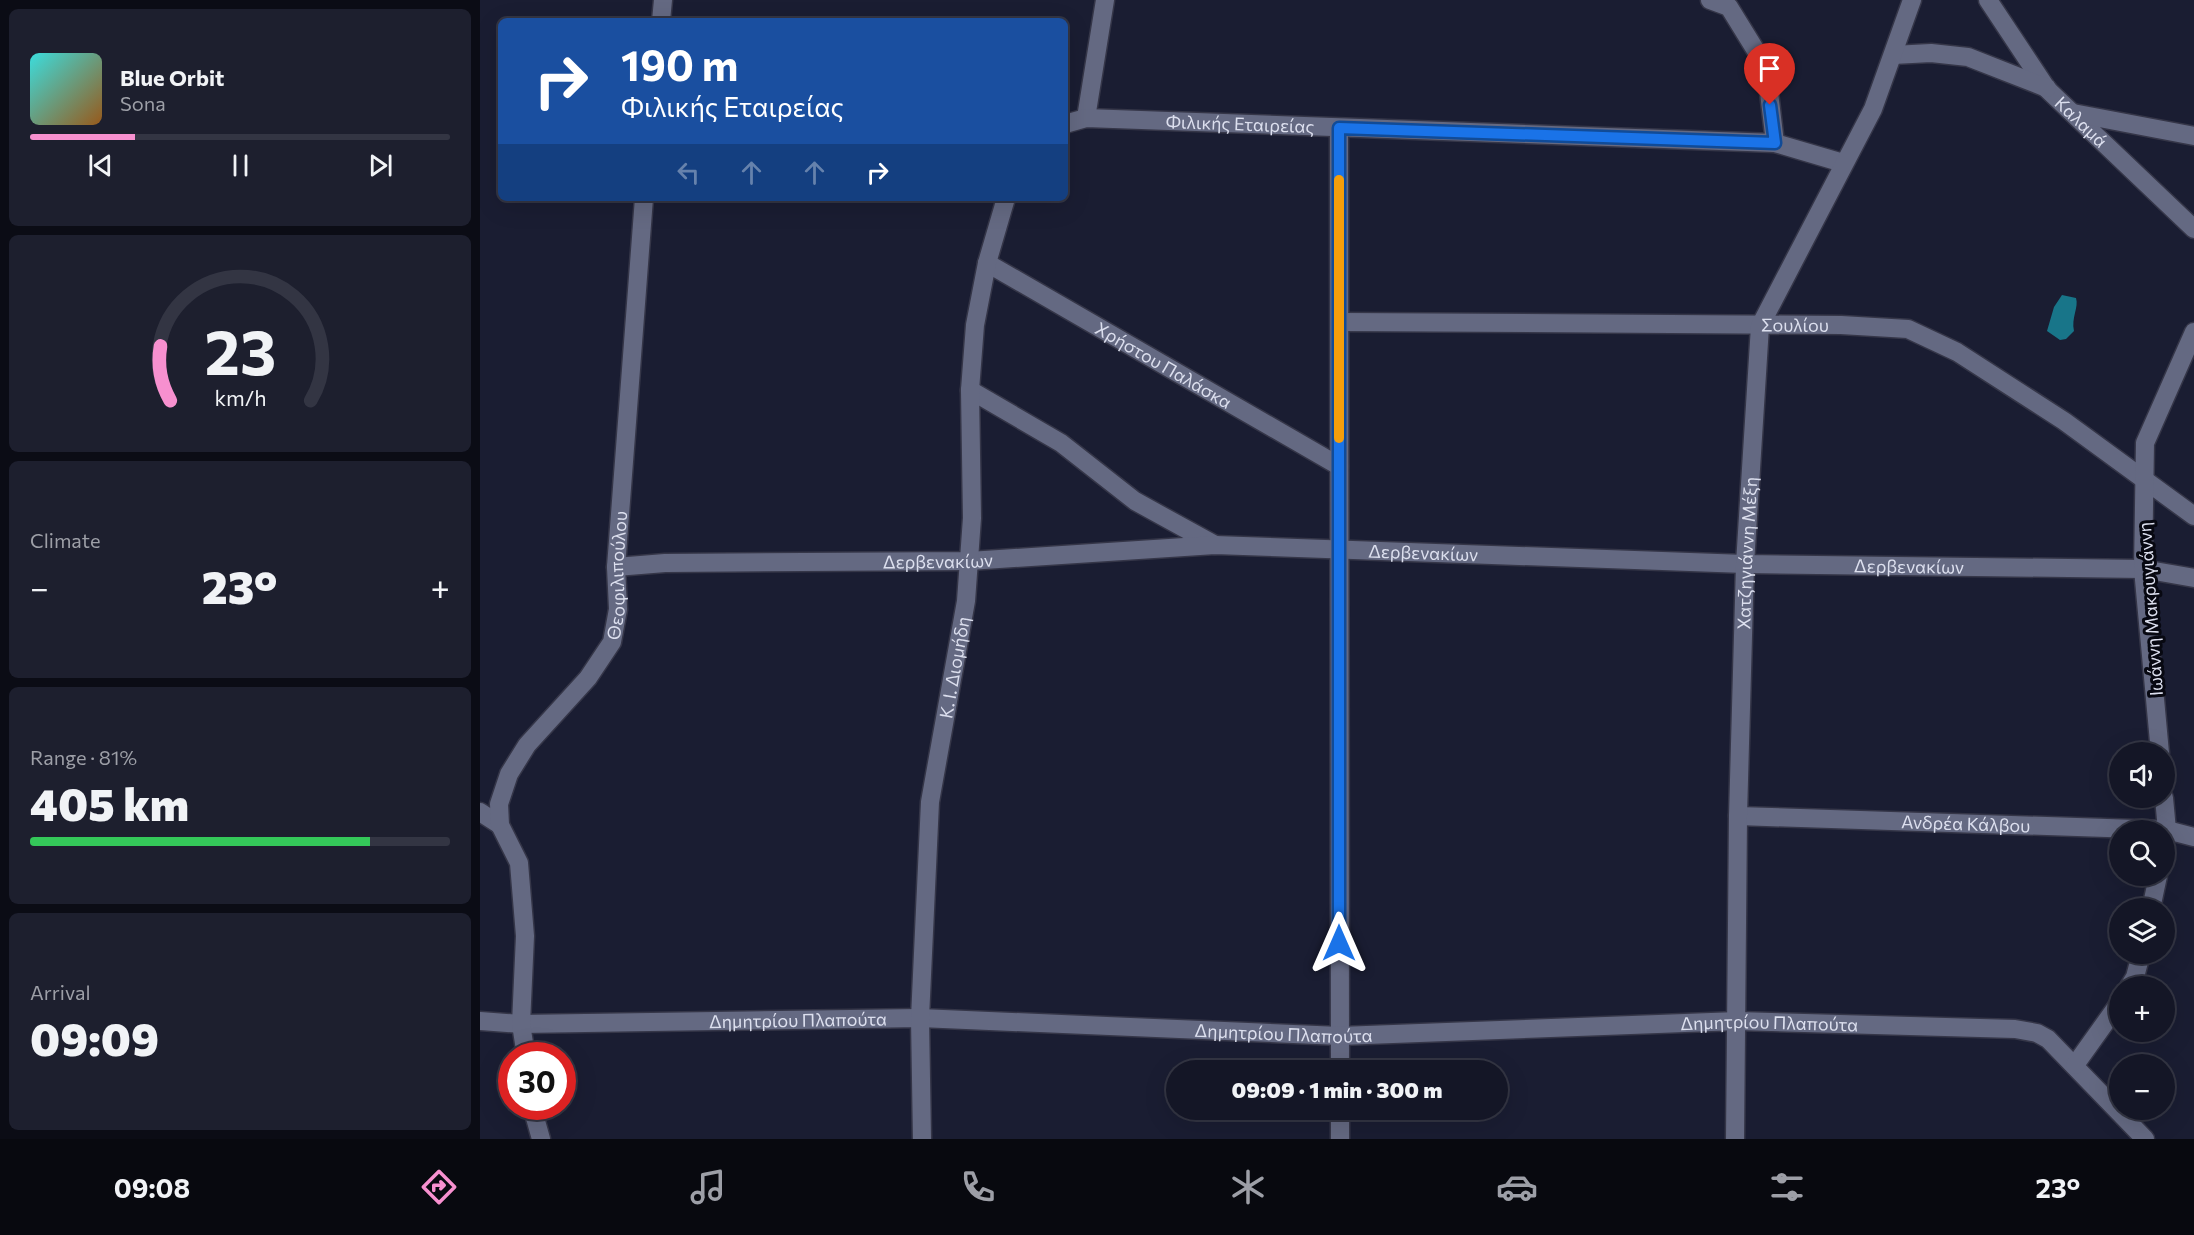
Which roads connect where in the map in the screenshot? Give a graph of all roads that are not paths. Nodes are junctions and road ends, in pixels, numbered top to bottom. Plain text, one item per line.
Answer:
1 (663, 0) edge
2 (1105, 0) edge
3 (1710, 0) edge
4 (1912, 0) edge
5 (1988, 0) edge
6 (661, 18) edge
7 (1893, 55) junction
8 (2047, 88) junction
9 (2073, 113) junction
10 (1086, 118) junction
11 (1068, 123) edge
12 (1339, 128) junction
13 (2194, 136) edge
14 (1775, 143) junction
15 (1843, 163) junction
16 (644, 201) edge
17 (1005, 201) edge
18 (2194, 229) edge
19 (987, 263) junction
20 (1341, 322) junction
21 (1760, 326) junction
22 (2194, 332) edge
23 (970, 390) junction
24 (1339, 466) junction
25 (2144, 481) junction
26 (2194, 516) edge
27 (1215, 545) junction
28 (1339, 548) junction
29 (969, 561) junction
30 (1746, 564) junction
31 (616, 567) junction
32 (2143, 569) junction
33 (2194, 578) edge
34 (2159, 742) edge
35 (480, 812) edge
36 (1738, 816) junction
37 (500, 825) junction
38 (2109, 833) edge
39 (2175, 836) edge
40 (2194, 837) edge
41 (920, 1017) junction
42 (2109, 1017) edge
43 (480, 1021) edge
44 (1738, 1021) junction
45 (521, 1024) junction
46 (1340, 1036) junction
47 (524, 1042) edge
48 (1340, 1060) edge
49 (2075, 1065) junction
50 (536, 1120) edge
51 (1340, 1120) edge
52 (541, 1139) edge
53 (922, 1139) edge
54 (1340, 1139) edge
55 (1735, 1139) edge
56 (2145, 1139) edge

1 - 6 street
2 - 10 street
3 - 14 street
4 - 7 street, Χατζηγιάννη Μέξη
5 - 8 street, Καλαμά
7 - 8 street
7 - 15 street, Χατζηγιάννη Μέξη
8 - 9 street, Καλαμά
9 - 13 street
9 - 18 street, Καλαμά
10 - 11 street, Φιλικής Εταιρείας
10 - 12 street, Φιλικής Εταιρείας
12 - 14 street, Φιλικής Εταιρείας
12 - 20 street
14 - 15 street, Φιλικής Εταιρείας
15 - 21 street, Χατζηγιάννη Μέξη
16 - 31 street, Θεοφιλιπούλου
17 - 19 street, Κ. Ι. Διομήδη
19 - 23 street, Κ. Ι. Διομήδη
19 - 24 street, Χρήστου Παλάσκα
20 - 21 street, Σουλίου
20 - 24 street
21 - 25 street, Σουλίου
21 - 30 street, Χατζηγιάννη Μέξη
22 - 25 street, Ιωάννη Μακρυγιάννη
23 - 27 street
23 - 29 street, Κ. Ι. Διομήδη
24 - 28 street
25 - 26 street, Σουλίου
25 - 32 street, Ιωάννη Μακρυγιάννη
27 - 28 street, Δερβενακίων
27 - 29 street, Δερβενακίων
28 - 30 street, Δερβενακίων
28 - 46 street
29 - 31 street, Δερβενακίων
29 - 41 street, Κ. Ι. Διομήδη
30 - 32 street, Δερβενακίων
30 - 36 street, Χατζηγιάννη Μέξη
31 - 37 street, Θεοφιλιπούλου
32 - 33 street, Δερβενακίων
32 - 34 street, Ιωάννη Μακρυγιάννη
35 - 37 street
36 - 38 street, Ανδρέα Κάλβου
36 - 44 street, Χατζηγιάννη Μέξη
37 - 45 street
39 - 40 street, Ανδρέα Κάλβου
41 - 45 street, Δημητρίου Πλαπούτα
41 - 46 street, Δημητρίου Πλαπούτα
41 - 53 street, Κ. Ι. Διομήδη
42 - 49 street
43 - 45 street, Δημητρίου Πλαπούτα
44 - 46 street, Δημητρίου Πλαπούτα
44 - 49 street, Δημητρίου Πλαπούτα
44 - 55 street, Χατζηγιάννη Μέξη
45 - 47 street
46 - 48 street
49 - 56 street, Δημητρίου Πλαπούτα
50 - 52 street
51 - 54 street

